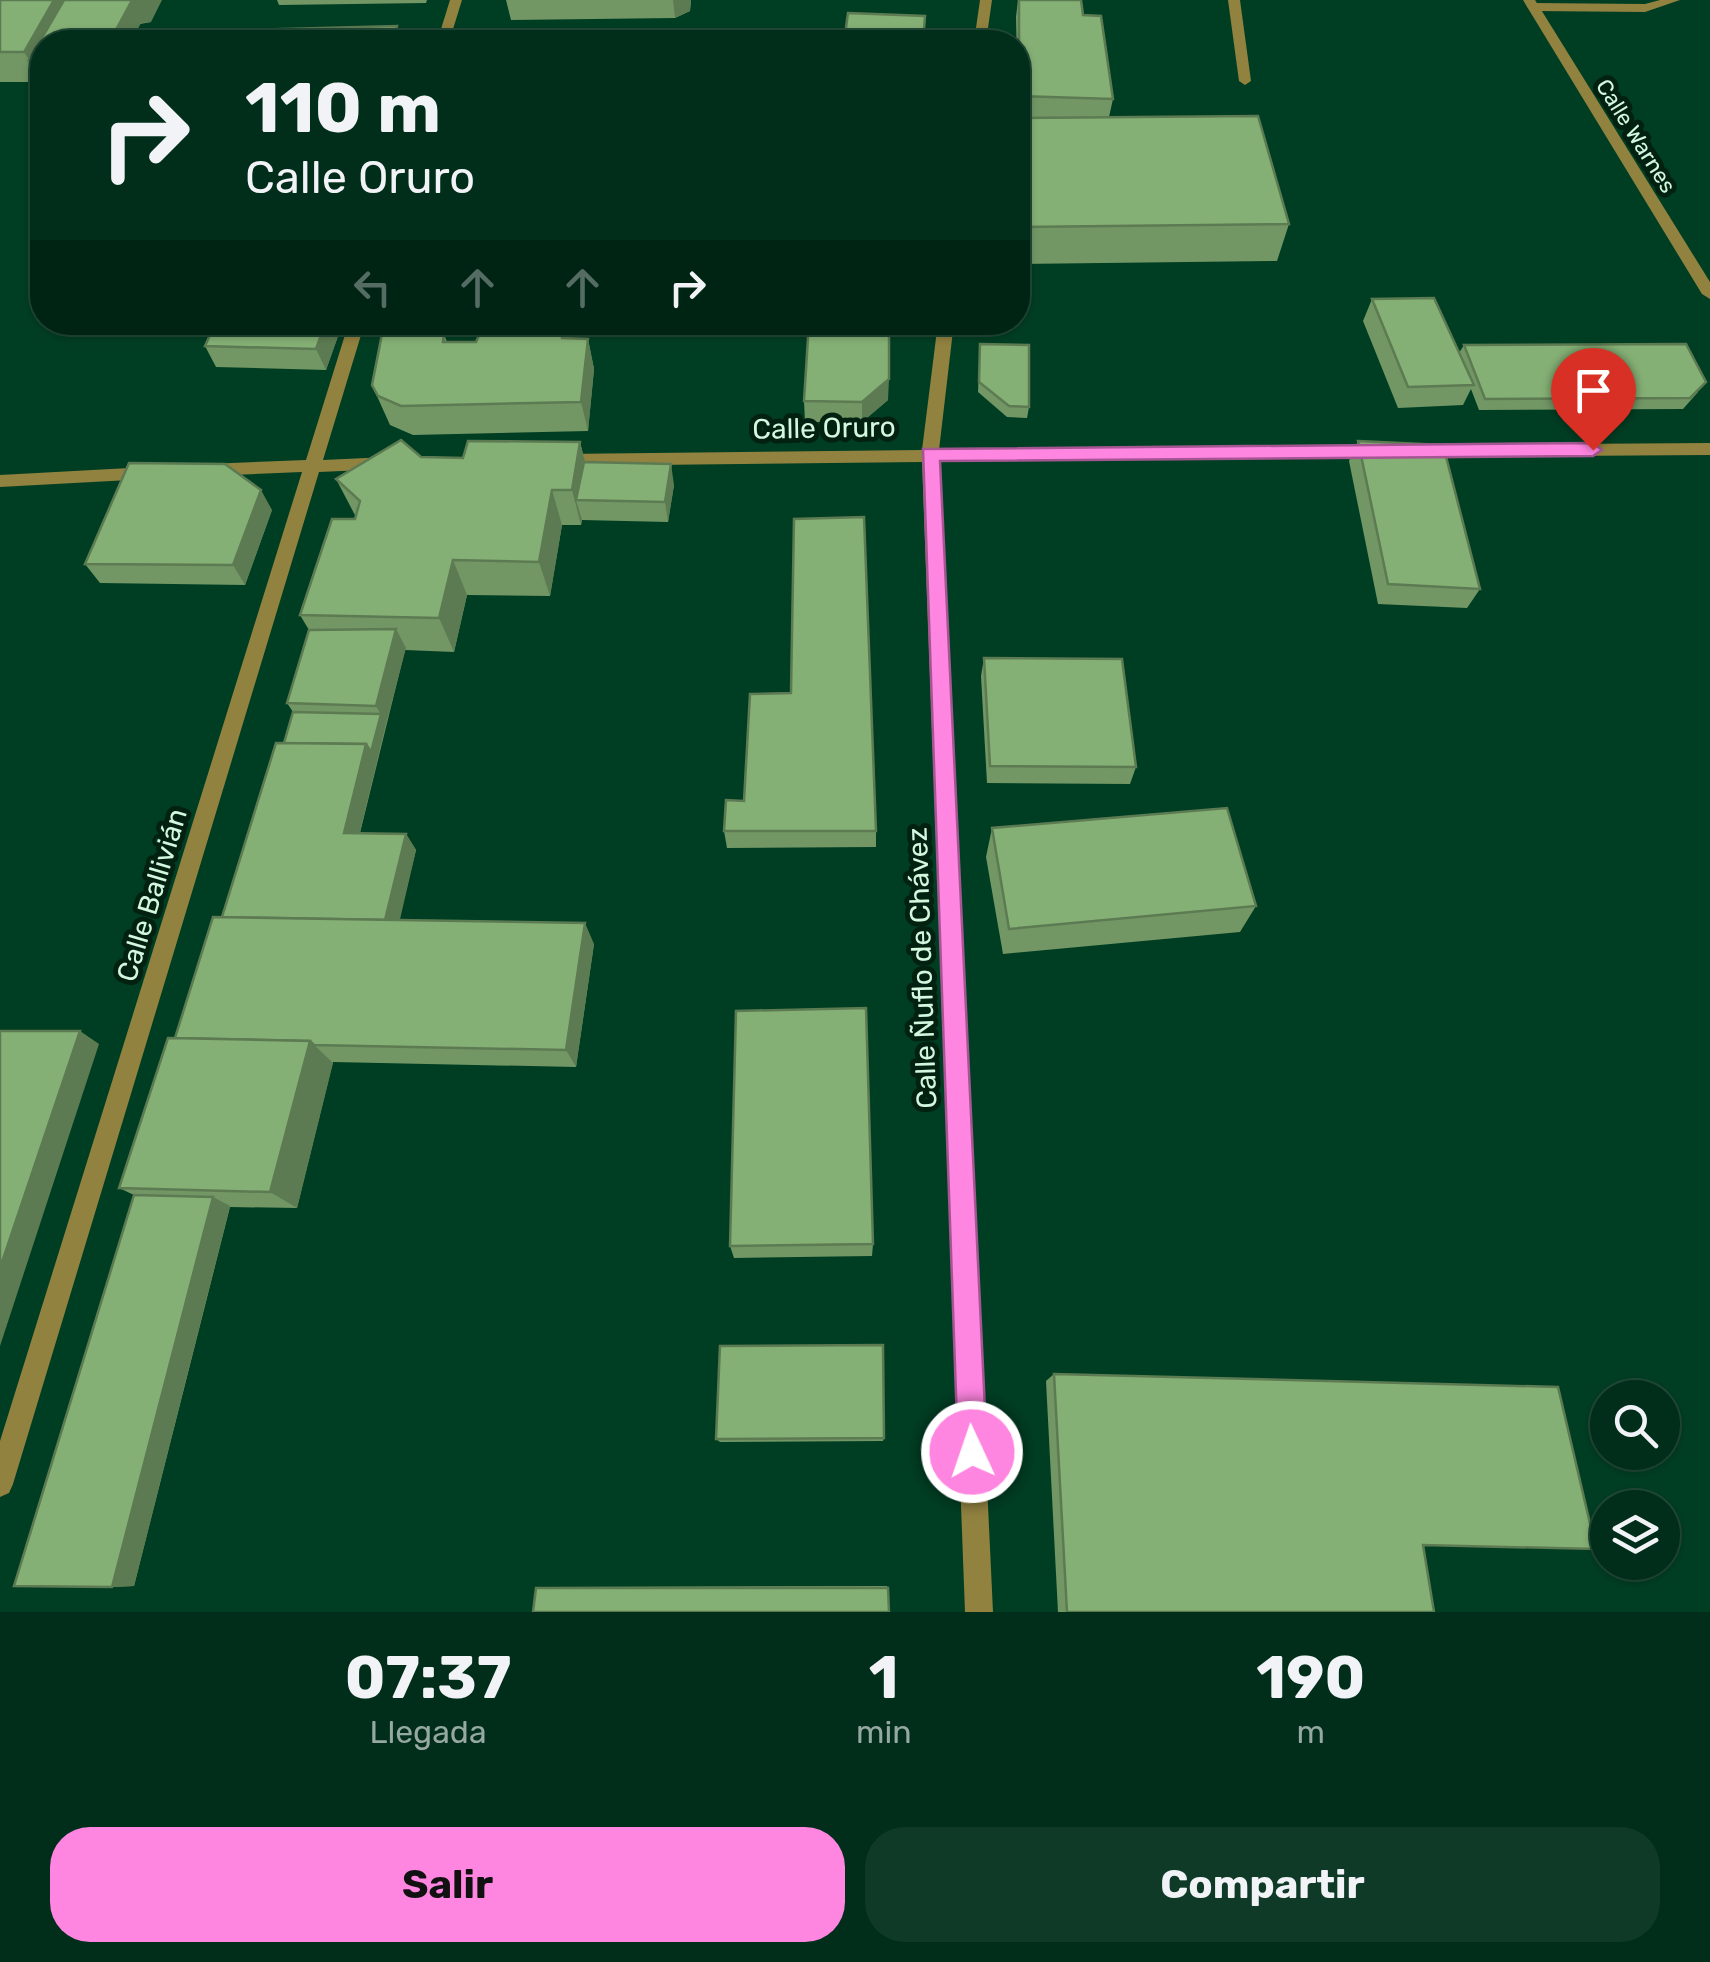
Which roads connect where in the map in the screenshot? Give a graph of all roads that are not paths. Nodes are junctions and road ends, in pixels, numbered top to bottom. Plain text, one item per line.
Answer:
1 (456, 0) edge
2 (986, 0) edge
3 (1234, 0) edge
4 (1674, 0) edge
5 (1531, 4) edge
6 (447, 30) edge
7 (982, 30) edge
8 (1245, 81) dead end
9 (1710, 294) edge
10 (353, 335) edge
11 (944, 335) edge
12 (1710, 449) edge
13 (930, 454) junction
14 (552, 460) edge
15 (413, 463) edge
16 (314, 464) junction
17 (196, 471) edge
18 (176, 472) edge
19 (0, 482) edge
20 (0, 1484) edge
21 (979, 1612) edge

1 - 6 street
2 - 7 street
3 - 8 street
4 - 5 street
5 - 9 street, Calle Warnes
10 - 16 street, Calle Ballivián
11 - 13 street, Calle Ñuflo de Chávez
12 - 13 street, Calle Oruro
13 - 14 street, Calle Oruro
13 - 21 street, Calle Ñuflo de Chávez
15 - 16 street
16 - 17 street
16 - 20 street, Calle Ballivián
18 - 19 street

